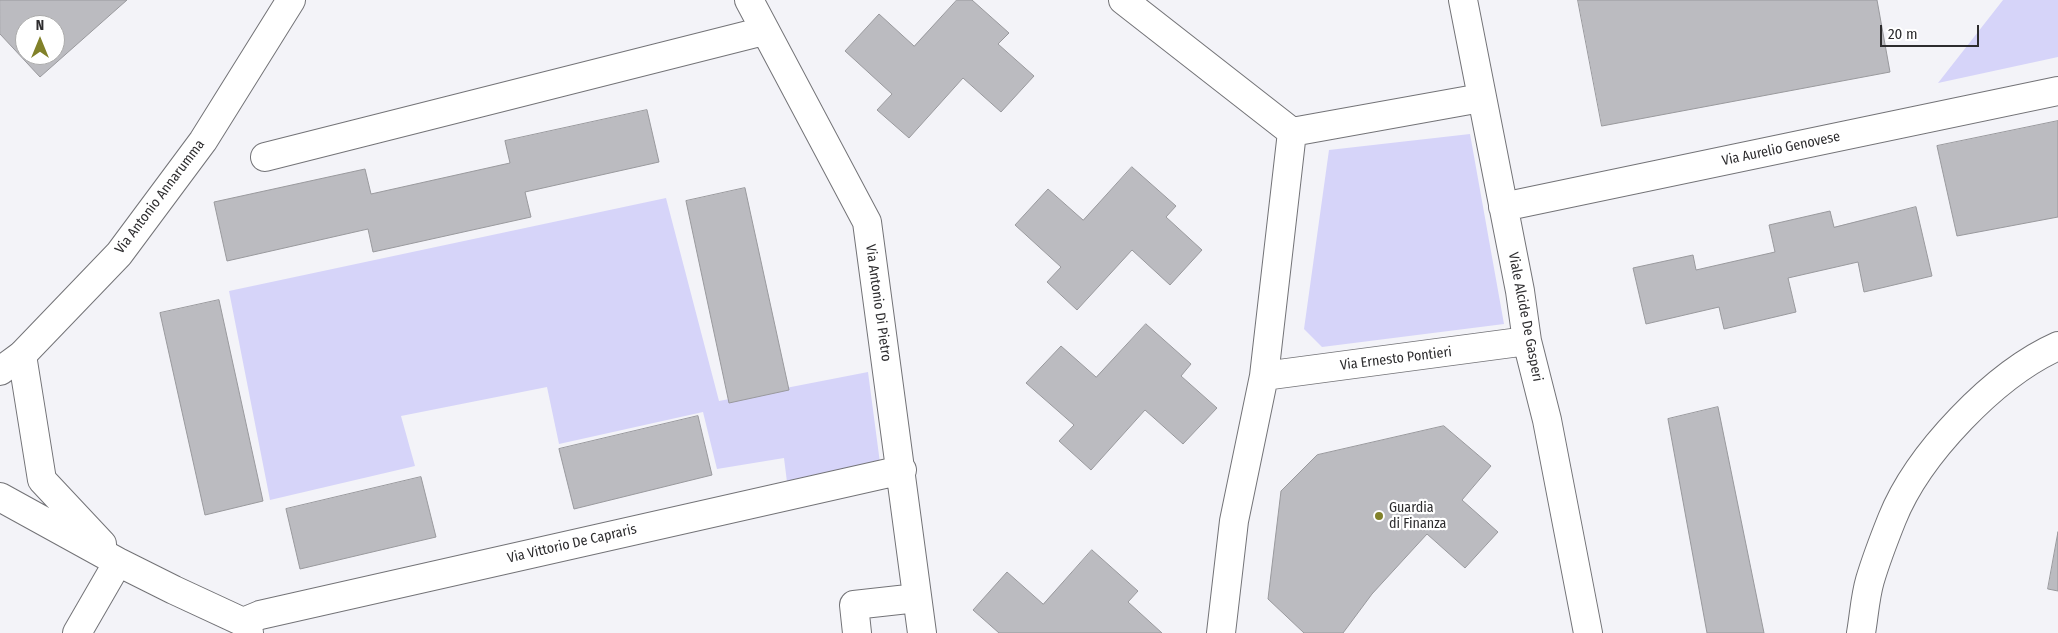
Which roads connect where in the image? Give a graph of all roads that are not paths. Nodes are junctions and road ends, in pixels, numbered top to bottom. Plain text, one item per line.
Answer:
1 (291, 0) edge
2 (749, 0) edge
3 (1124, 0) edge
4 (1463, 0) edge
5 (764, 31) junction
6 (2058, 91) edge
7 (1482, 98) junction
8 (1292, 132) junction
9 (265, 157) dead end
10 (1503, 207) junction
11 (1527, 341) junction
12 (2058, 346) edge
13 (22, 356) junction
14 (0, 370) edge
15 (1264, 376) junction
16 (902, 470) junction
17 (0, 497) edge
18 (118, 562) junction
19 (917, 598) junction
20 (246, 627) edge
21 (78, 633) edge
22 (857, 633) edge
23 (922, 633) edge
24 (1221, 633) edge
25 (1588, 633) edge
26 (1861, 633) edge

1 - 13 street, Via Antonio Annarumma
2 - 5 street, Via Antonio Di Pietro
3 - 8 street
4 - 7 street, Viale Alcide De Gasperi
5 - 9 street
5 - 16 street, Via Antonio Di Pietro
6 - 10 street, Via Aurelio Genovese
7 - 8 street
7 - 10 street, Viale Alcide De Gasperi
8 - 15 street
10 - 11 street, Viale Alcide De Gasperi
11 - 15 street, Via Ernesto Pontieri
11 - 25 street, Viale Alcide De Gasperi
12 - 26 street
13 - 14 street, Via Antonio Annarumma
13 - 18 street
15 - 24 street
16 - 19 street, Via Antonio Di Pietro
16 - 20 street, Via Vittorio De Capraris
17 - 18 street
18 - 20 street
18 - 21 street
19 - 22 street
19 - 23 street, Via Antonio Di Pietro

